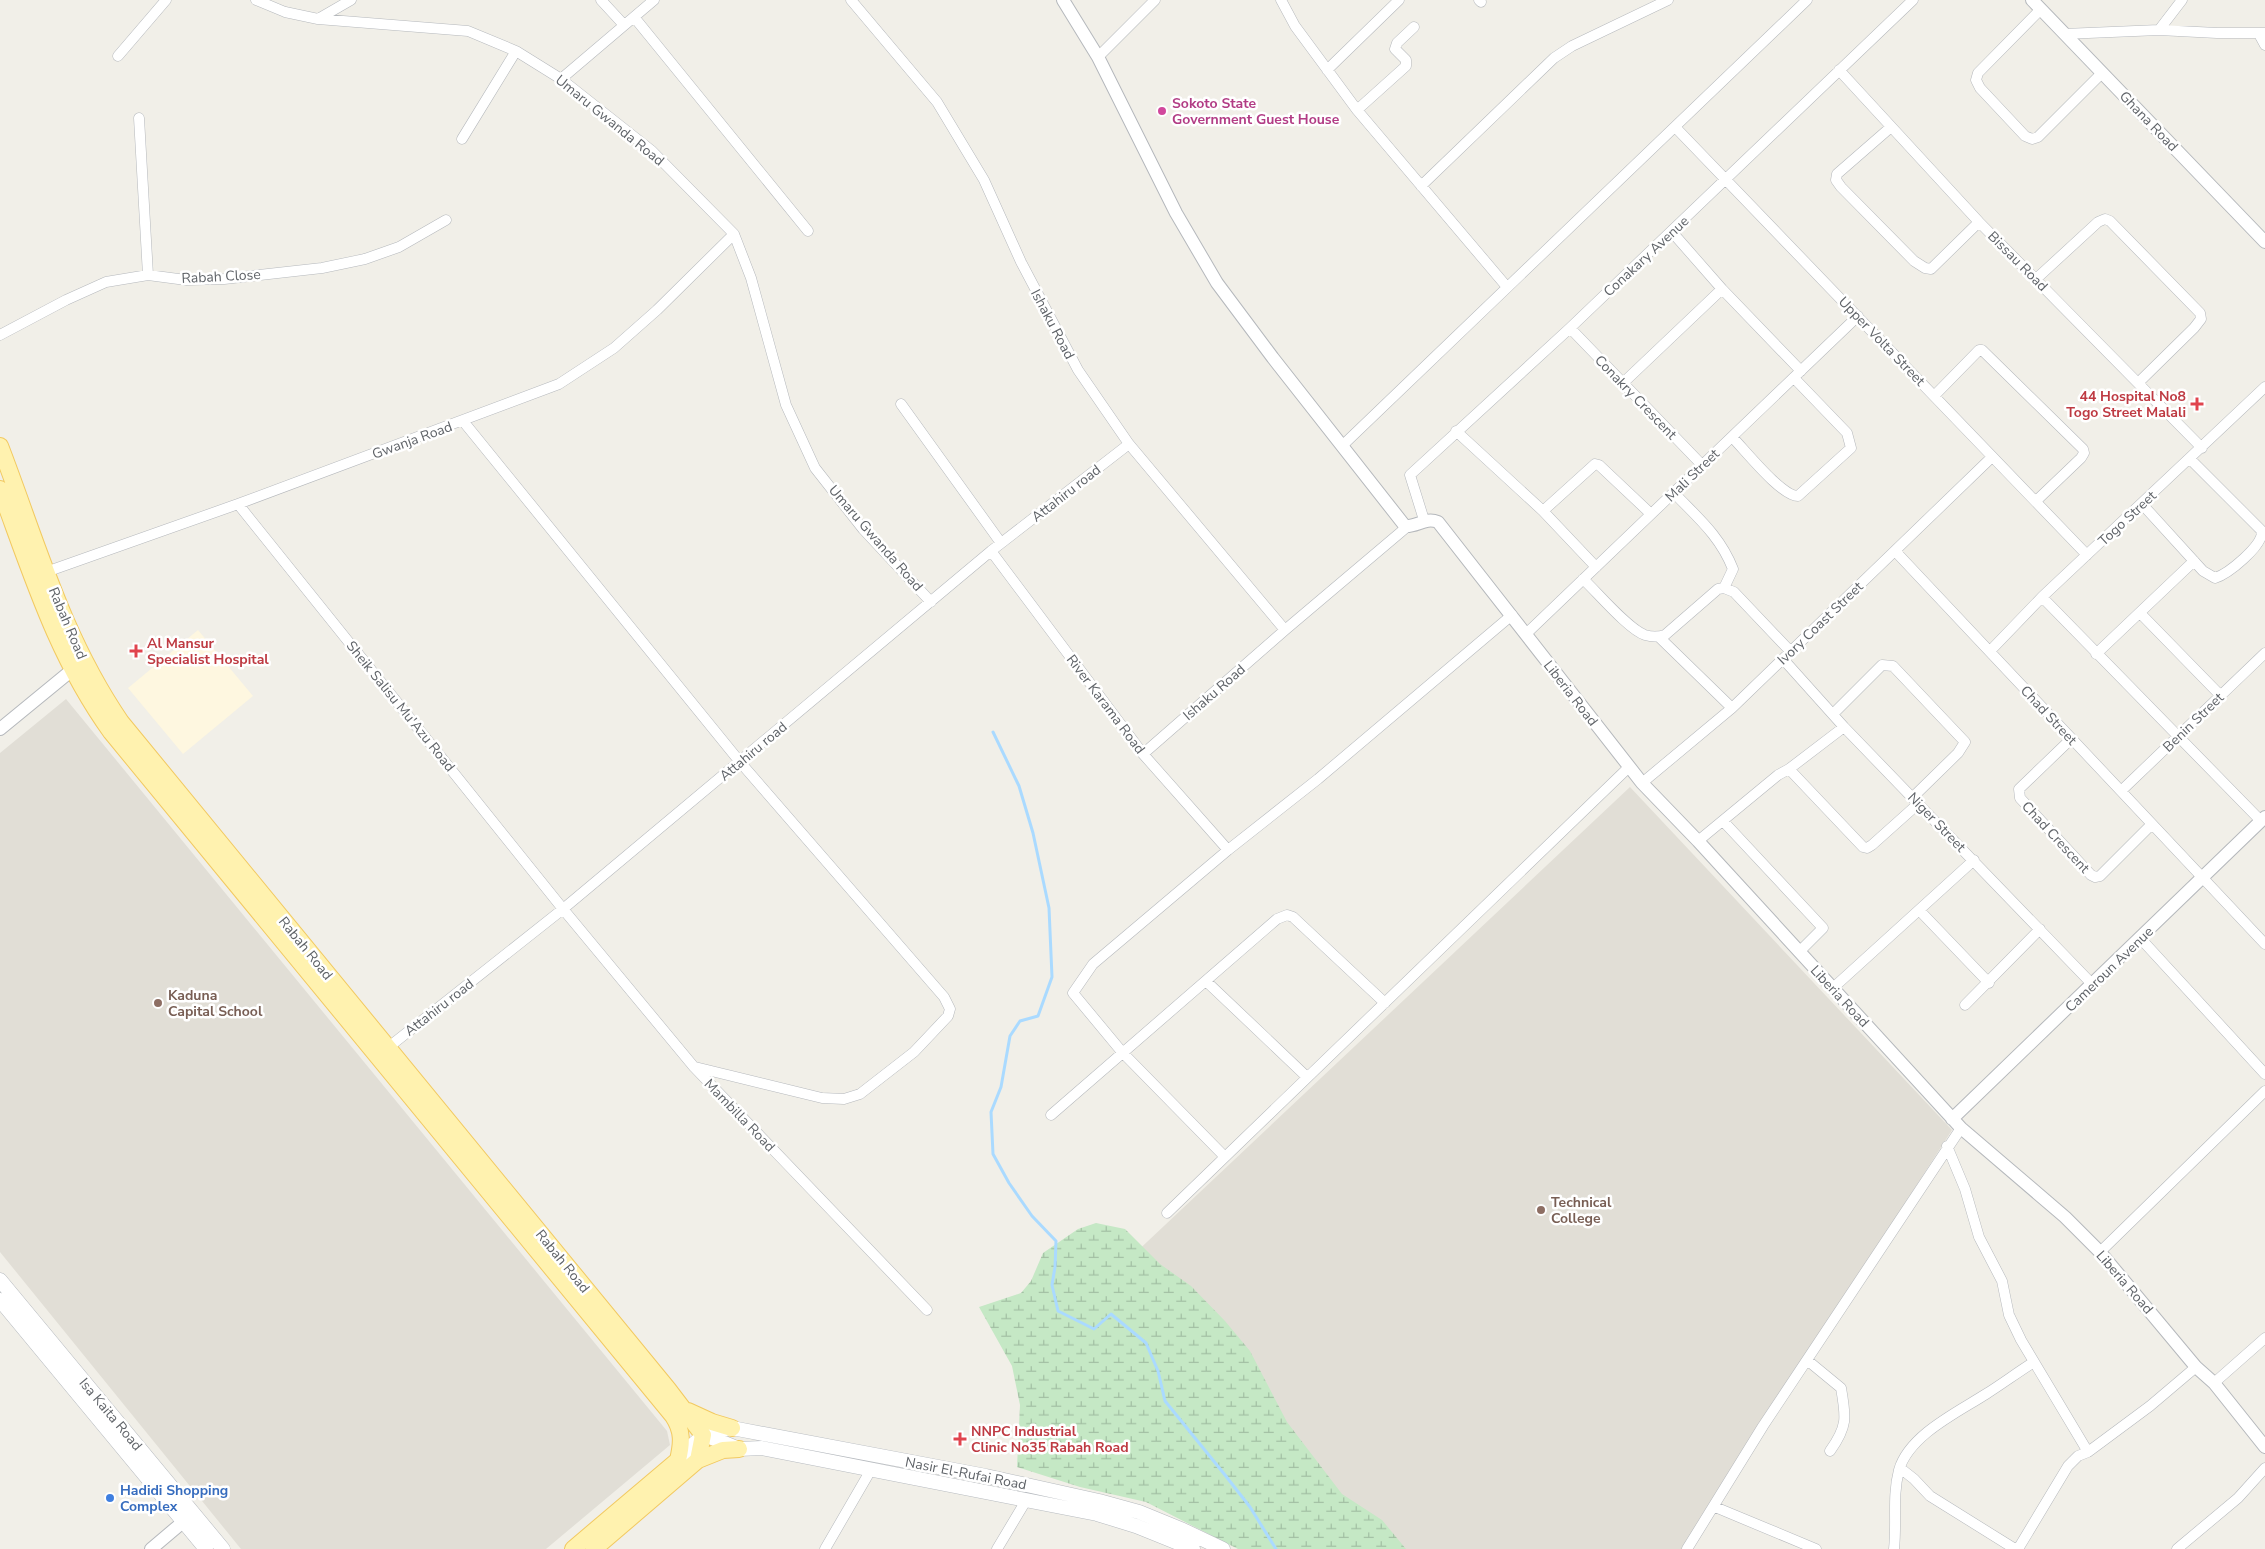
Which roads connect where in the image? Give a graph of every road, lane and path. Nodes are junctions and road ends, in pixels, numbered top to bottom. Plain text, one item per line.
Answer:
1 (166, 0) edge
2 (256, 0) edge
3 (351, 0) edge
4 (601, 0) edge
5 (654, 0) edge
6 (851, 0) edge
7 (1063, 0) edge
8 (1154, 0) edge
9 (1280, 0) edge
10 (1399, 0) edge
11 (1668, 0) edge
12 (1807, 0) edge
13 (1913, 0) edge
14 (2182, 0) edge
15 (2036, 4) edge
16 (634, 17) junction
17 (318, 19) junction
18 (624, 25) junction
19 (1414, 28) dead end
20 (2159, 30) junction
21 (2262, 33) edge
22 (2064, 34) junction
23 (2265, 45) edge
24 (516, 50) junction
25 (118, 56) dead end
26 (1098, 57) junction
27 (1327, 70) junction
28 (1840, 70) junction
29 (2102, 73) junction
30 (561, 79) junction
31 (1358, 110) junction
32 (139, 118) dead end
33 (1891, 127) junction
34 (1676, 128) junction
35 (462, 139) dead end
36 (1726, 180) junction
37 (1421, 186) junction
38 (446, 220) dead end
39 (1979, 222) junction
40 (808, 231) dead end
41 (1672, 232) junction
42 (734, 234) junction
43 (2263, 236) edge
44 (148, 275) junction
45 (2036, 279) junction
46 (1507, 287) junction
47 (1722, 289) junction
48 (1858, 316) junction
49 (1570, 328) junction
50 (0, 335) edge
51 (1797, 374) junction
52 (2139, 382) junction
53 (1623, 383) junction
54 (2265, 387) edge
55 (1934, 396) junction
56 (901, 404) dead end
57 (463, 421) junction
58 (1456, 431) junction
59 (1732, 436) junction
60 (1129, 444) junction
61 (1343, 445) junction
62 (0, 446) edge
63 (2202, 448) junction
64 (1992, 457) junction
65 (2190, 459) junction
66 (1702, 466) junction
67 (0, 489) edge
68 (1674, 494) junction
69 (2036, 501) junction
70 (238, 504) junction
71 (2142, 504) junction
72 (1543, 511) junction
73 (1651, 514) junction
74 (1424, 520) junction
75 (1438, 522) joint
76 (1408, 526) junction
77 (1001, 544) junction
78 (991, 551) junction
79 (1895, 551) junction
80 (2087, 556) junction
81 (2194, 561) junction
82 (1596, 567) junction
83 (46, 572) junction
84 (1583, 579) junction
85 (1724, 588) junction
86 (2042, 597) junction
87 (931, 602) junction
88 (2140, 613) junction
89 (1512, 615) junction
90 (1285, 630) junction
91 (1526, 634) junction
92 (1659, 637) junction
93 (1990, 651) junction
94 (2265, 653) edge
95 (2096, 654) junction
96 (1787, 655) junction
97 (72, 670) junction
98 (2220, 695) junction
99 (1732, 708) junction
100 (1833, 714) junction
101 (1844, 726) junction
102 (0, 729) edge
103 (2178, 735) junction
104 (2071, 739) junction
105 (1143, 754) junction
106 (740, 762) junction
107 (1628, 767) junction
108 (1789, 769) junction
109 (1642, 783) junction
110 (2120, 791) junction
111 (1916, 800) junction
112 (2263, 819) edge
113 (1723, 822) junction
114 (2152, 824) junction
115 (1698, 841) junction
116 (1228, 850) junction
117 (1974, 860) junction
118 (2203, 878) junction
119 (563, 908) junction
120 (1919, 910) junction
121 (2040, 930) junction
122 (2141, 939) junction
123 (2265, 944) edge
124 (1799, 952) junction
125 (1206, 982) junction
126 (1989, 982) junction
127 (2092, 984) junction
128 (1833, 988) junction
129 (1385, 1003) junction
130 (1965, 1005) dead end
131 (382, 1052) junction
132 (1122, 1052) junction
133 (694, 1067) junction
134 (2265, 1074) edge
135 (1307, 1077) junction
136 (2265, 1091) edge
137 (1051, 1115) dead end
138 (1957, 1123) junction
139 (1947, 1146) junction
140 (1225, 1157) junction
141 (1167, 1213) dead end
142 (2100, 1252) junction
143 (0, 1280) edge
144 (0, 1300) edge
145 (928, 1310) dead end
146 (2265, 1338) edge
147 (1806, 1360) junction
148 (2034, 1362) junction
149 (2196, 1367) junction
150 (2214, 1383) junction
151 (678, 1412) junction
152 (732, 1428) junction
153 (703, 1435) junction
154 (2265, 1447) edge
155 (739, 1449) junction
156 (1830, 1451) dead end
157 (2088, 1452) junction
158 (678, 1460) junction
159 (698, 1460) junction
160 (872, 1468) junction
161 (1900, 1468) junction
162 (2265, 1468) edge
163 (1026, 1499) junction
164 (1715, 1507) junction
165 (183, 1522) junction
166 (1173, 1545) edge
167 (582, 1548) edge
168 (151, 1549) edge
169 (206, 1549) edge
170 (223, 1549) edge
171 (825, 1549) edge
172 (997, 1549) edge
173 (1193, 1549) edge
174 (1223, 1549) edge
175 (1687, 1549) edge
176 (1816, 1549) edge
177 (1894, 1549) edge
178 (2017, 1549) edge
179 (2177, 1549) edge

1 - 25 street
2 - 17 street, Umaru Gwanda Road
3 - 17 street
4 - 18 street
5 - 16 street
6 - 60 street, Ishaku Road
7 - 26 street
8 - 26 street
9 - 27 street
10 - 27 street
11 - 37 street
12 - 34 street
13 - 28 street, Conakary Avenue
14 - 20 street
15 - 22 street, Ghana Road
15 - 29 street
16 - 18 street
16 - 40 street
17 - 24 street, Umaru Gwanda Road
18 - 30 street
19 - 31 street
20 - 21 street
20 - 22 street
21 - 23 street
22 - 29 street, Ghana Road
24 - 30 street, Umaru Gwanda Road
24 - 35 street
26 - 61 street
27 - 31 street
28 - 33 street, Bissau Road
28 - 36 street, Conakary Avenue
29 - 43 street, Ghana Road
30 - 42 street, Umaru Gwanda Road
31 - 37 street
32 - 44 street
33 - 39 street, Bissau Road
33 - 39 street
34 - 36 street, Upper Volta Street
34 - 46 street
36 - 41 street, Conakary Avenue
36 - 48 street, Upper Volta Street
37 - 46 street
38 - 44 street, Rabah Close
39 - 45 street, Bissau Road
41 - 47 street
41 - 49 street, Conakary Avenue
42 - 57 street, Gwanja Road
42 - 87 street, Umaru Gwanda Road
44 - 50 street, Rabah Close
45 - 52 street, Bissau Road
45 - 52 street
46 - 61 street
47 - 51 street
47 - 53 street
48 - 51 street, Mali Street
48 - 55 street, Upper Volta Street
49 - 53 street, Conakry Crescent
49 - 58 street, Conakary Avenue
51 - 59 street, Mali Street
51 - 59 street
52 - 63 street, Bissau Road
53 - 66 street, Conakry Crescent
54 - 63 street, Togo Street
55 - 64 street, Upper Volta Street
55 - 69 street
56 - 77 street
57 - 70 street, Gwanja Road
57 - 106 street
58 - 72 street
58 - 74 street, Conakary Avenue
59 - 66 street, Mali Street
60 - 77 street, Attahiru road
60 - 90 street, Ishaku Road
61 - 76 street
62 - 83 main road, Rabah Road
63 - 65 street, Togo Street
64 - 69 street, Upper Volta Street
64 - 79 street, Ivory Coast Street
65 - 71 street, Togo Street
65 - 81 street
66 - 68 street, Mali Street
67 - 97 main road, Rabah Road
68 - 73 street, Mali Street
68 - 85 street
69 - 80 street, Upper Volta Street
70 - 83 street, Gwanja Road
70 - 119 street, Sheik Salisu Mu'Azu Road
71 - 80 street, Togo Street
71 - 81 street
72 - 73 street
72 - 82 street
73 - 82 street, Mali Street
74 - 75 street, Ishaku Road
74 - 76 street, Ishaku Road
75 - 89 street, Liberia Road
76 - 90 street, Ishaku Road
77 - 78 street, Attahiru road
78 - 87 street, Attahiru road
78 - 105 street, River Karama Road
79 - 93 street, Chad Street
79 - 96 street, Ivory Coast Street
80 - 86 street, Togo Street
81 - 88 street
82 - 84 street, Mali Street
83 - 131 main road, Rabah Road
84 - 91 street, Mali Street
84 - 92 street
85 - 92 street
85 - 96 street, Niger Street
86 - 93 street, Togo Street
86 - 95 street
87 - 106 street, Attahiru road
88 - 95 street
88 - 98 street
89 - 91 street, Liberia Road
89 - 116 street
90 - 105 street, Ishaku Road
91 - 107 street, Liberia Road
92 - 99 street
93 - 104 street, Chad Street
94 - 98 street, Benin Street
95 - 103 street
96 - 99 street, Ivory Coast Street
96 - 100 street, Niger Street
97 - 102 street
97 - 131 main road, Rabah Road
98 - 103 street, Benin Street
99 - 109 street, Ivory Coast Street
100 - 101 street, Niger Street
100 - 111 street
101 - 108 street
101 - 111 street, Niger Street
103 - 110 street, Benin Street
103 - 112 street
104 - 110 street, Chad Street
104 - 114 street, Chad Crescent
105 - 116 street, River Karama Road
106 - 119 street, Attahiru road
106 - 133 street
107 - 109 street, Liberia Road
107 - 129 street
108 - 111 street
108 - 113 street
109 - 115 street, Liberia Road
110 - 114 street, Chad Street
111 - 117 street, Niger Street
112 - 118 street, Cameroun Avenue
113 - 115 street
113 - 124 street
114 - 118 street, Chad Street
115 - 124 street, Liberia Road
116 - 132 street
117 - 120 street
117 - 121 street, Niger Street
118 - 122 street, Cameroun Avenue
118 - 123 street, Chad Street
119 - 131 street, Attahiru road
119 - 133 street, Mambilla Road
120 - 126 street
120 - 128 street
121 - 126 street
121 - 127 street, Niger Street
122 - 127 street, Cameroun Avenue
122 - 134 street
124 - 128 street, Liberia Road
125 - 129 street
125 - 132 street
125 - 135 street
126 - 130 street
127 - 138 street, Cameroun Avenue
128 - 138 street, Liberia Road
129 - 135 street
131 - 151 main road, Rabah Road
132 - 137 street
132 - 140 street
133 - 145 street, Mambilla Road
135 - 140 street
136 - 142 street
138 - 139 street
138 - 142 street, Liberia Road
139 - 147 street
139 - 148 street
140 - 141 street
142 - 149 street, Liberia Road
143 - 170 main road, Isa Kaita Road
144 - 165 main road, Isa Kaita Road
146 - 150 street
147 - 156 street
147 - 164 street
148 - 157 street
148 - 161 street
149 - 150 street, Liberia Road
149 - 157 street
150 - 154 street, Liberia Road
151 - 152 main road
151 - 153 main road, Rabah Road
151 - 158 main road
152 - 153 main road, Nasir El-Rufai Road
152 - 174 main road, Nasir El-Rufai Road
153 - 155 main road, Nasir El-Rufai Road
153 - 158 main road, Nasir El-Rufai Road
153 - 159 main road
155 - 159 main road
155 - 160 main road, Nasir El-Rufai Road
157 - 178 street
158 - 167 main road
159 - 167 main road
160 - 163 main road, Nasir El-Rufai Road
160 - 171 street
161 - 177 street
161 - 178 street
162 - 179 street
163 - 166 main road, Nasir El-Rufai Road
163 - 172 street
164 - 175 street
164 - 176 street
165 - 168 street
165 - 169 main road, Isa Kaita Road
166 - 173 main road, Nasir El-Rufai Road

